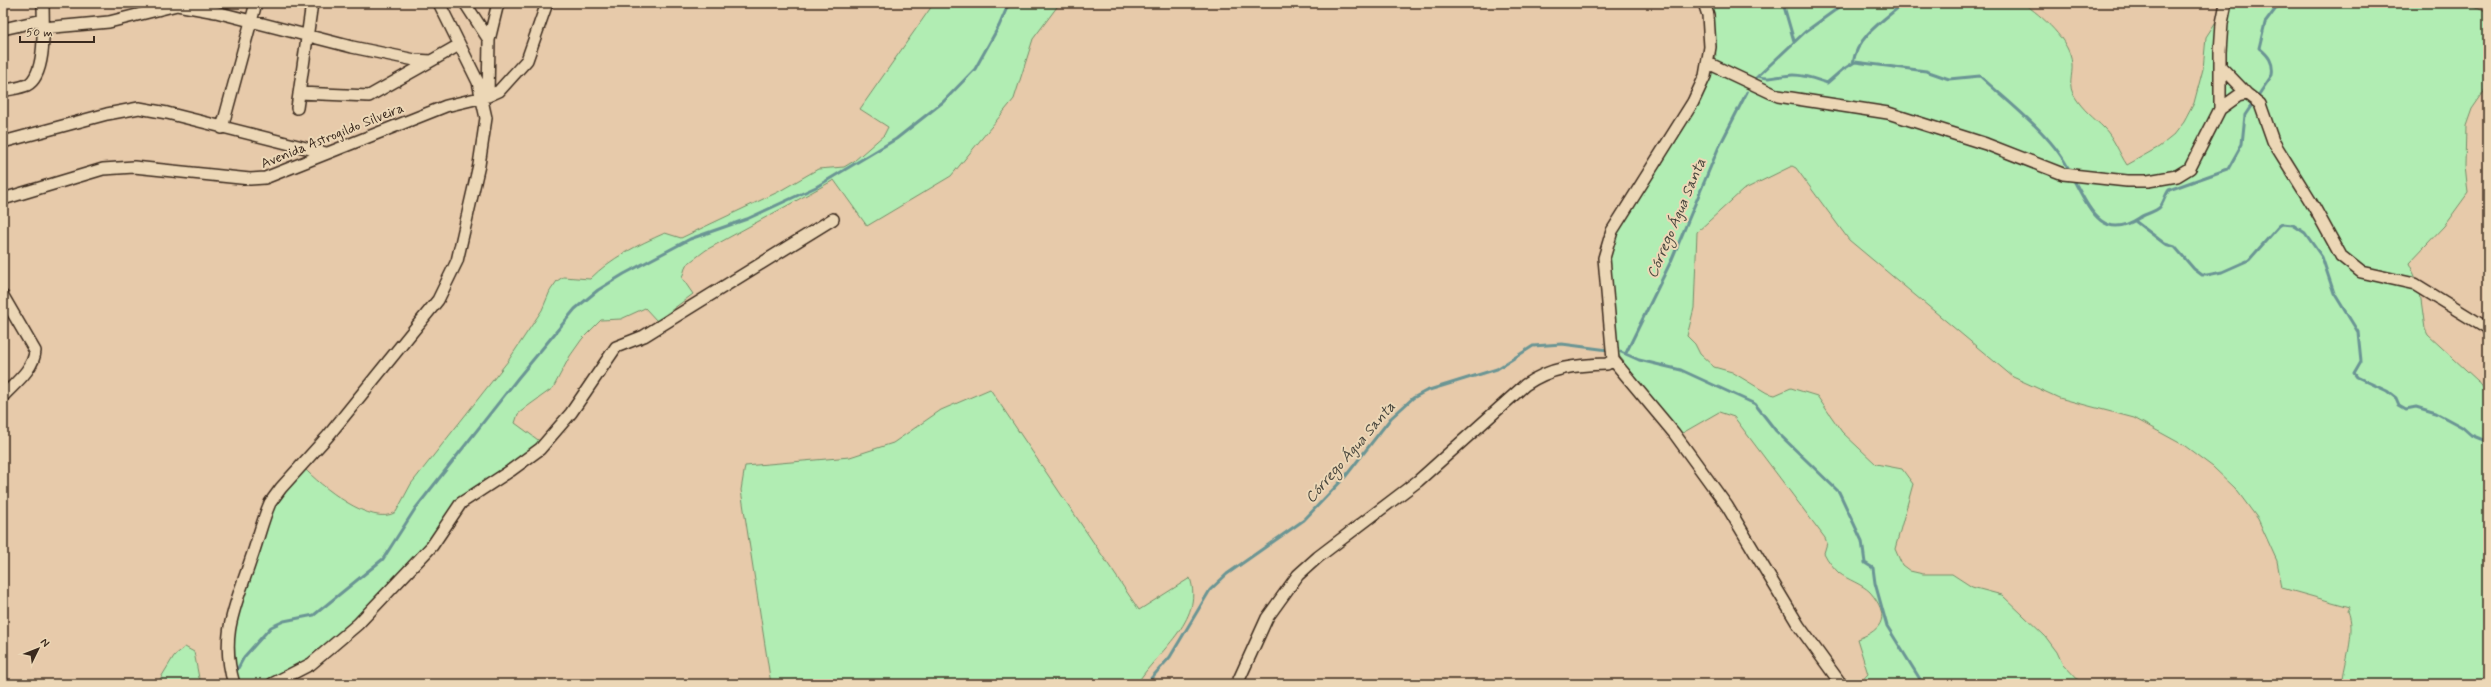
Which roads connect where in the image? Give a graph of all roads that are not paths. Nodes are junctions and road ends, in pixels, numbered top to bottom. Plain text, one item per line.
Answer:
1 (43, 3) edge
2 (256, 3) edge
3 (312, 3) edge
4 (438, 3) edge
5 (465, 3) edge
6 (498, 3) edge
7 (547, 3) edge
8 (1704, 3) edge
9 (2226, 3) edge
10 (249, 22) junction
11 (43, 24) junction
12 (3, 29) edge
13 (306, 35) junction
14 (489, 40) junction
15 (459, 45) junction
16 (431, 61) junction
17 (1708, 63) junction
18 (2220, 66) junction
19 (3, 91) edge
20 (299, 93) junction
21 (485, 97) junction
22 (2253, 99) junction
23 (297, 108) dead end
24 (2220, 109) junction
25 (222, 128) junction
26 (3, 142) edge
27 (326, 153) junction
28 (3, 199) edge
29 (833, 219) dead end
30 (3, 296) edge
31 (2488, 329) edge
32 (1613, 360) junction
33 (3, 396) edge
34 (234, 684) edge
35 (272, 684) edge
36 (1237, 684) edge
37 (1841, 684) edge

1 - 11 street
2 - 10 street
3 - 13 street
4 - 15 street
5 - 14 street
6 - 14 street
7 - 21 street, Avenida Astrogildo Silveira
8 - 17 street
9 - 18 street
10 - 11 street
10 - 13 street
10 - 25 street
11 - 12 street
11 - 19 street
13 - 16 street
13 - 20 street
14 - 21 street
15 - 16 street
15 - 21 street
16 - 20 street
17 - 24 street
17 - 32 street
18 - 22 street
18 - 24 street
20 - 23 street
21 - 27 street, Avenida Astrogildo Silveira
21 - 34 street
22 - 24 street
22 - 31 street
25 - 26 street
25 - 27 street
27 - 28 street, Avenida Astrogildo Silveira
29 - 35 street
30 - 33 street
32 - 36 street
32 - 37 street

